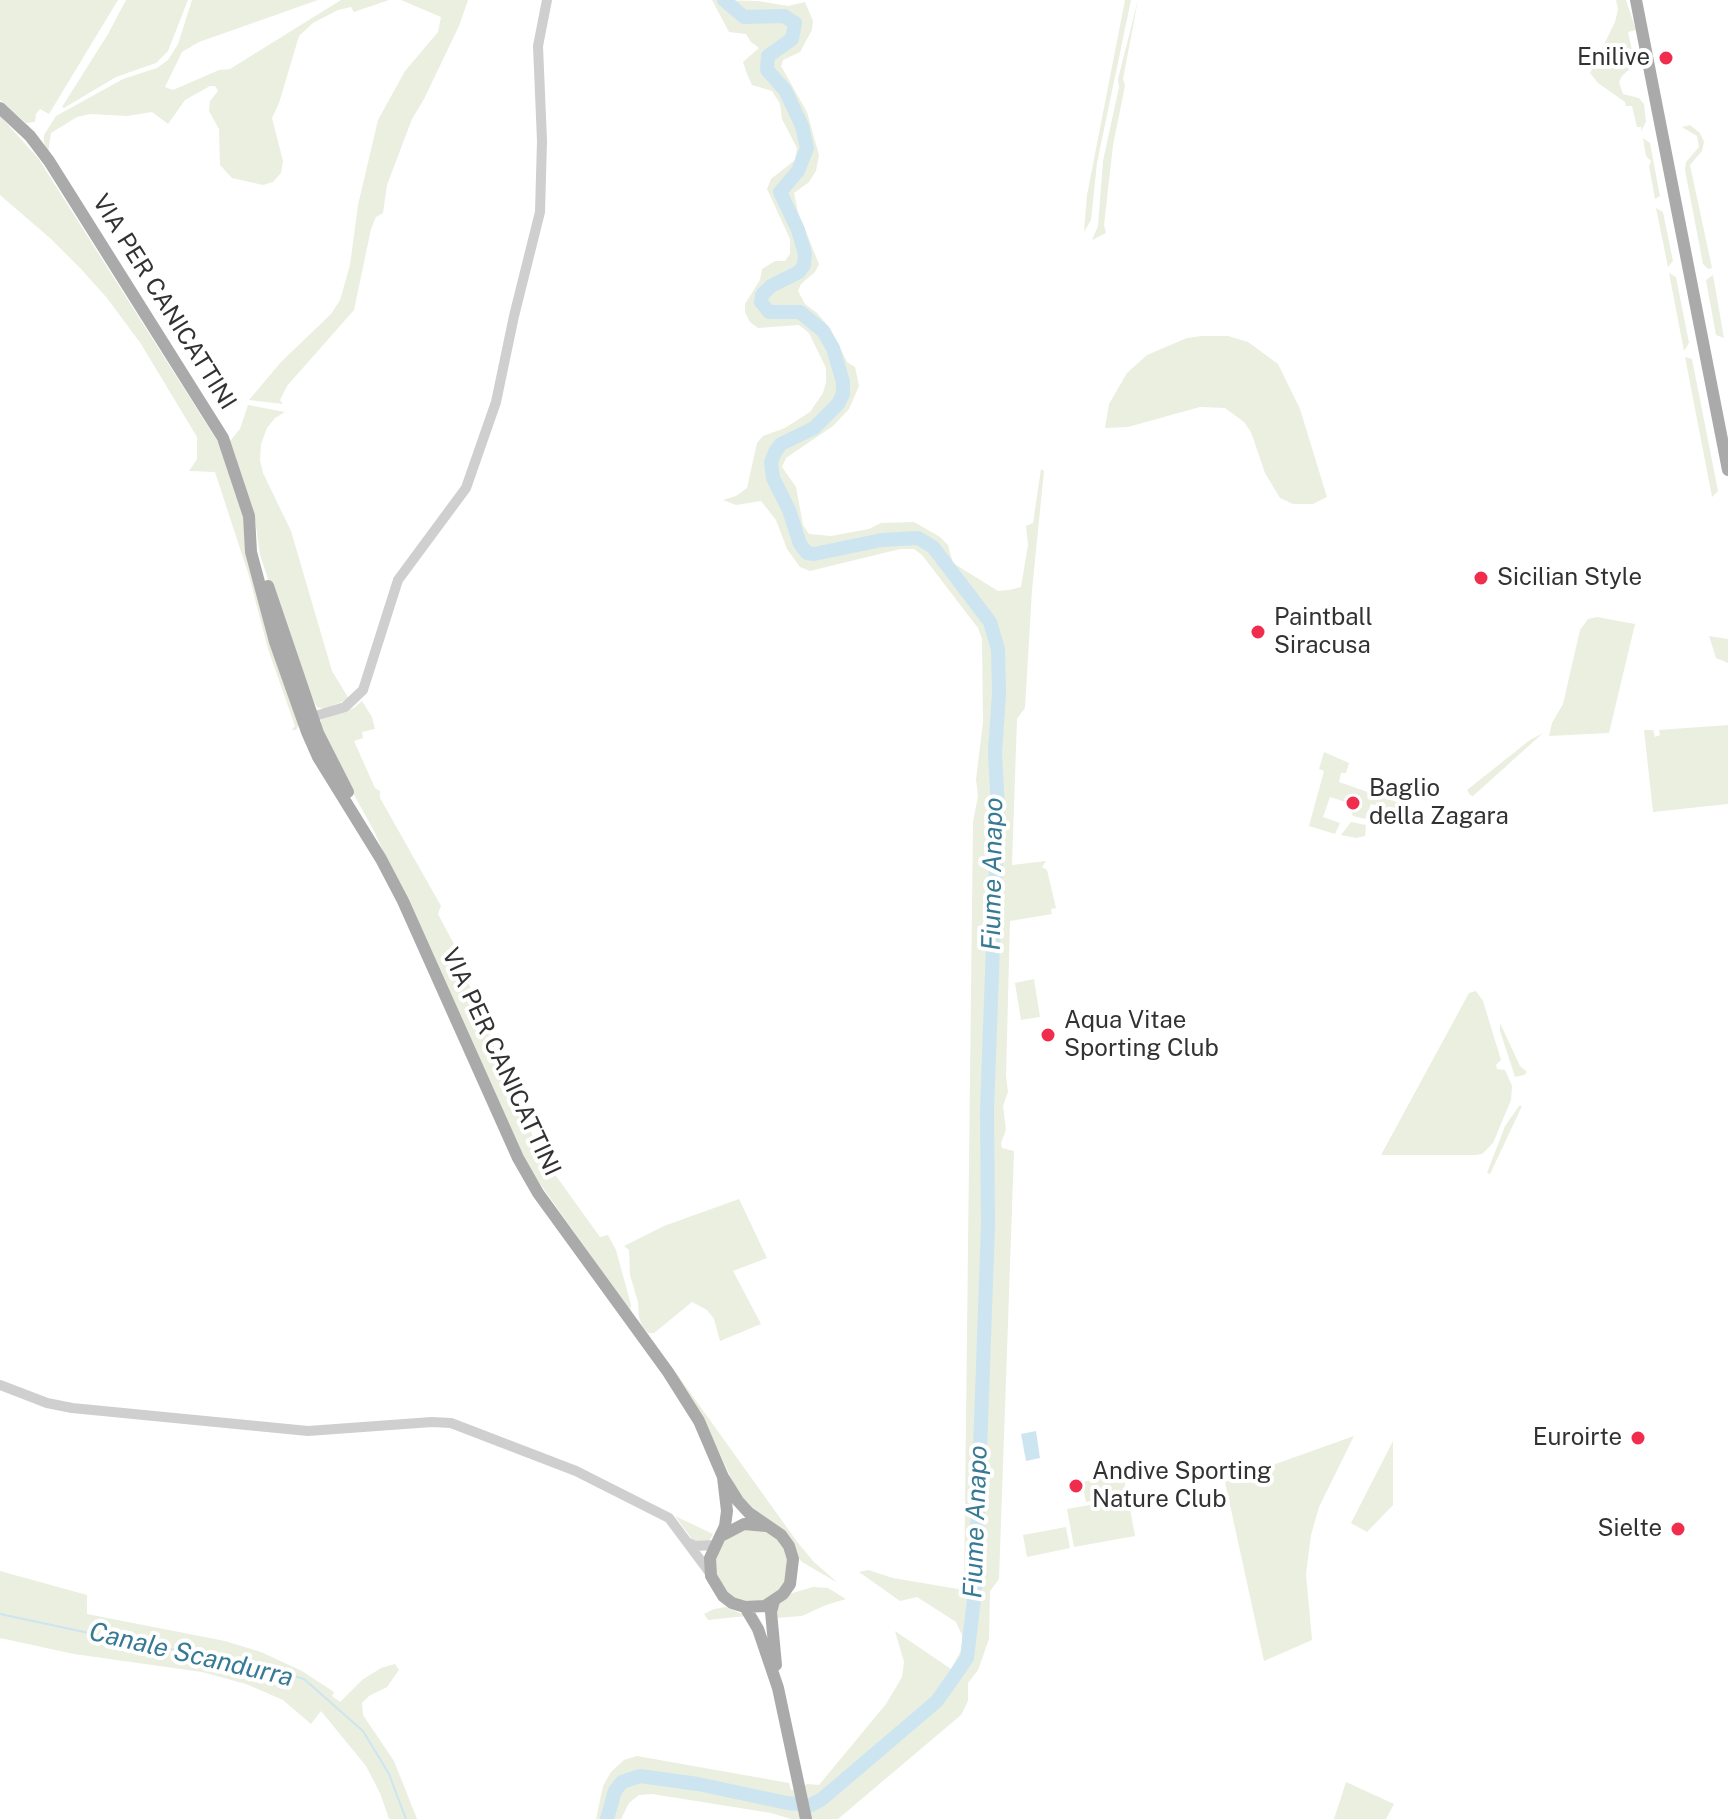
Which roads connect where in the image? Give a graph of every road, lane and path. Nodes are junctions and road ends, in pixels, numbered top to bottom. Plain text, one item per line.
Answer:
1 (547, 0) edge
2 (1636, 0) edge
3 (0, 108) edge
4 (1728, 470) edge
5 (251, 539) junction
6 (275, 642) junction
7 (319, 715) junction
8 (307, 732) junction
9 (381, 859) junction
10 (0, 1385) edge
11 (723, 1477) junction
12 (769, 1527) junction
13 (718, 1541) junction
14 (689, 1543) junction
15 (710, 1573) junction
16 (774, 1601) junction
17 (745, 1607) junction
18 (778, 1688) junction
19 (806, 1819) edge

1 - 7 street
2 - 4 main road
3 - 5 main road, VIA PER CANICATTINI
5 - 6 main road, VIA PER CANICATTINI
5 - 7 main road, VIA PER CANICATTINI
6 - 7 street
6 - 8 main road, VIA PER CANICATTINI
7 - 8 street
7 - 9 main road, VIA PER CANICATTINI
8 - 9 main road, VIA PER CANICATTINI
9 - 11 main road, VIA PER CANICATTINI
10 - 14 street
11 - 12 main road
11 - 13 main road
12 - 13 main road
12 - 16 main road
13 - 14 street
13 - 15 main road
14 - 15 street
15 - 17 main road
16 - 17 main road
16 - 18 main road
17 - 18 main road
18 - 19 main road

